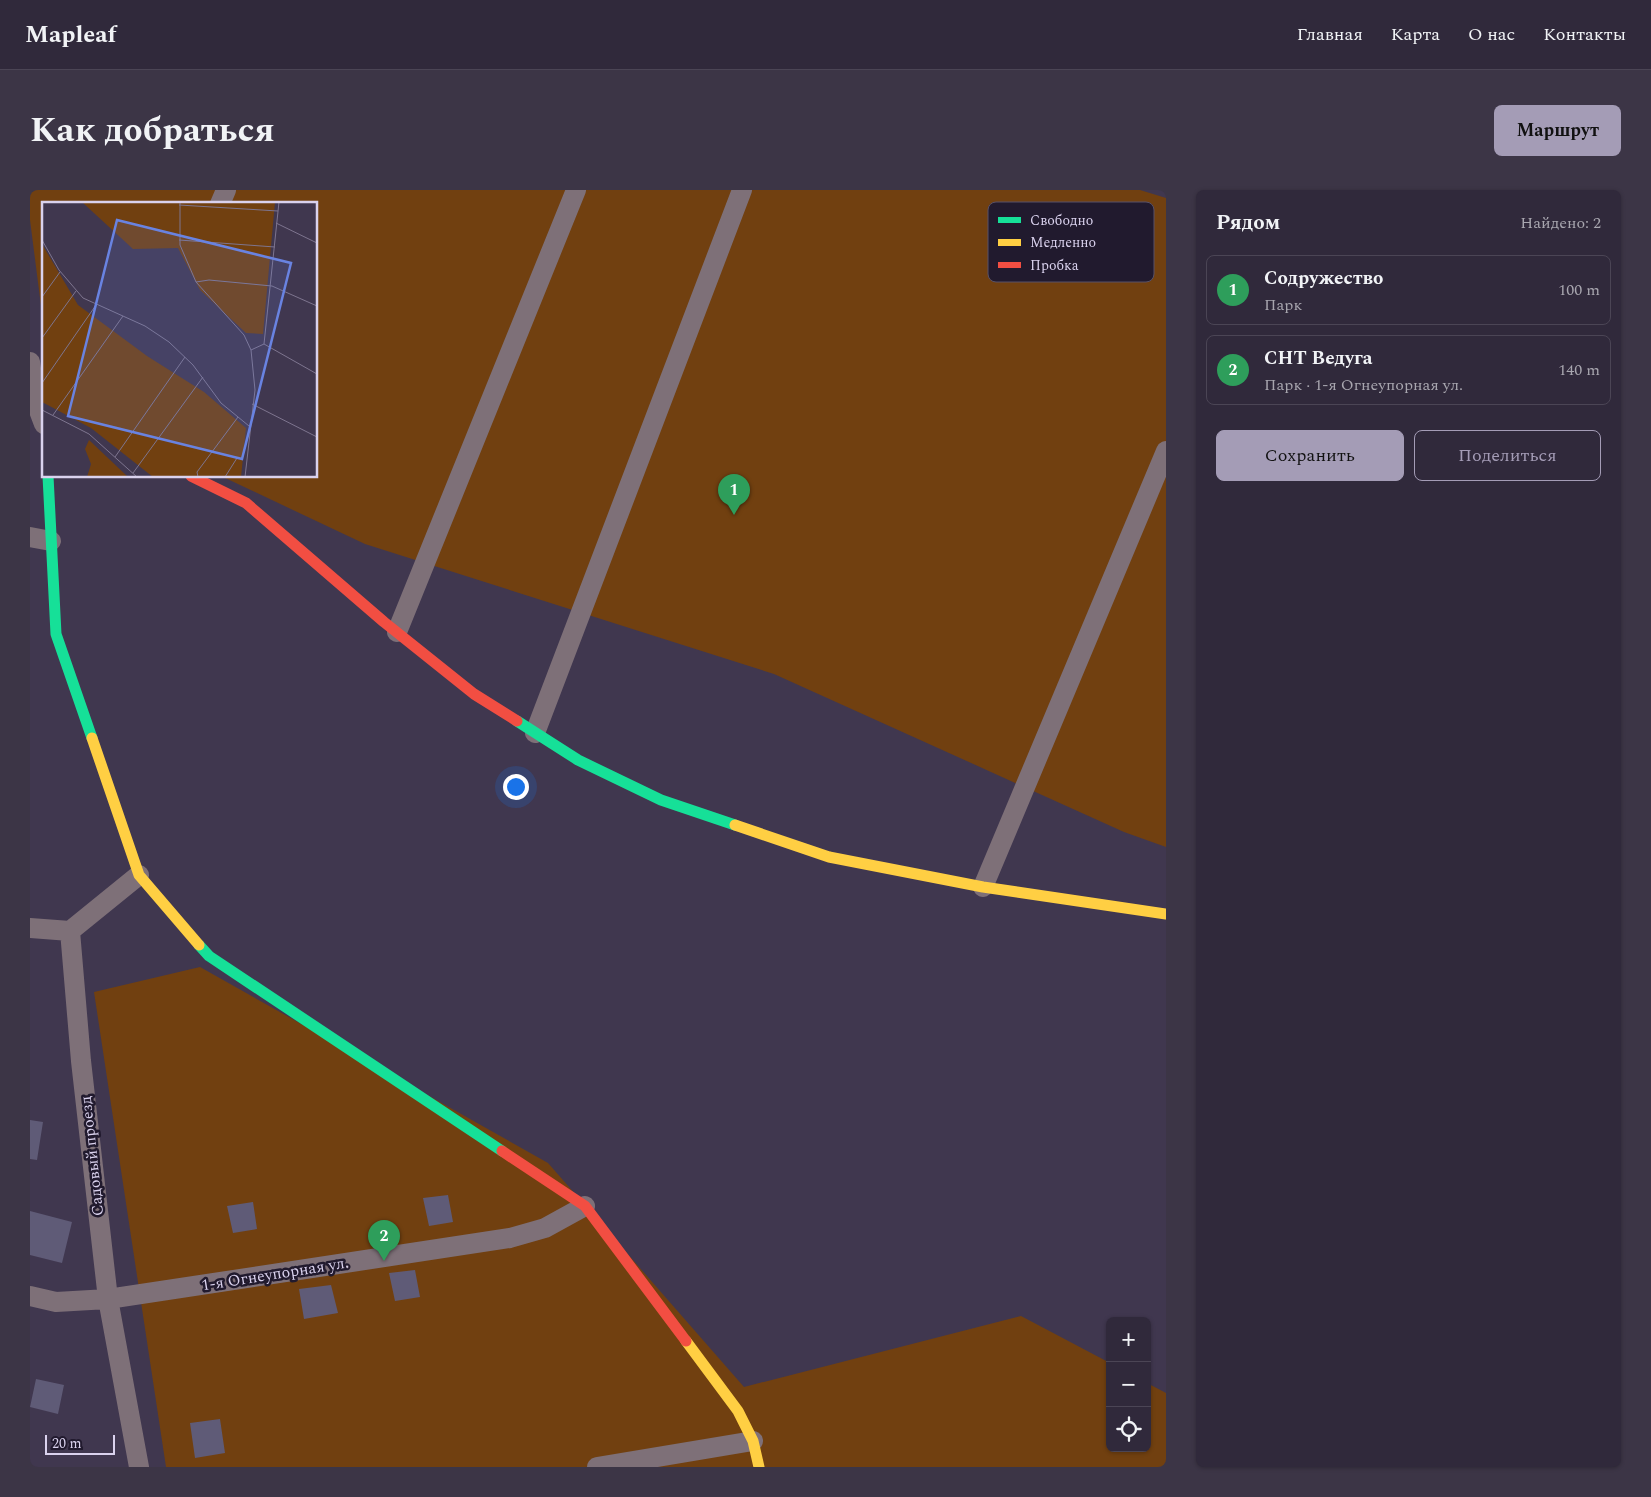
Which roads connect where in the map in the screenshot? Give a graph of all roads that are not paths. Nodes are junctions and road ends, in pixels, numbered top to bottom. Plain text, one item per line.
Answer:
1 (226, 190) edge
2 (576, 190) edge
3 (742, 190) edge
4 (221, 202) edge
5 (30, 362) edge
6 (40, 405) edge
7 (1166, 450) edge
8 (48, 478) edge
9 (195, 478) edge
10 (30, 536) edge
11 (51, 541) junction
12 (397, 632) junction
13 (535, 733) junction
14 (139, 875) junction
15 (983, 887) junction
16 (1165, 911) edge
17 (30, 928) edge
18 (70, 931) junction
19 (585, 1206) junction
20 (30, 1296) edge
21 (108, 1299) junction
22 (752, 1441) junction
23 (139, 1467) edge
24 (597, 1467) edge
25 (759, 1467) edge

1 - 4 street
2 - 12 street
3 - 13 street
5 - 6 street
7 - 15 street
8 - 11 street
9 - 12 street
10 - 11 street
11 - 14 street
12 - 13 street
13 - 15 street
14 - 18 street
14 - 19 street
15 - 16 street
17 - 18 street
18 - 21 street, Садовый проезд
19 - 21 street, 1-я Огнеупорная ул.
19 - 22 street
20 - 21 street, 1-я Огнеупорная ул.
21 - 23 street, Садовый проезд
22 - 24 street
22 - 25 street

